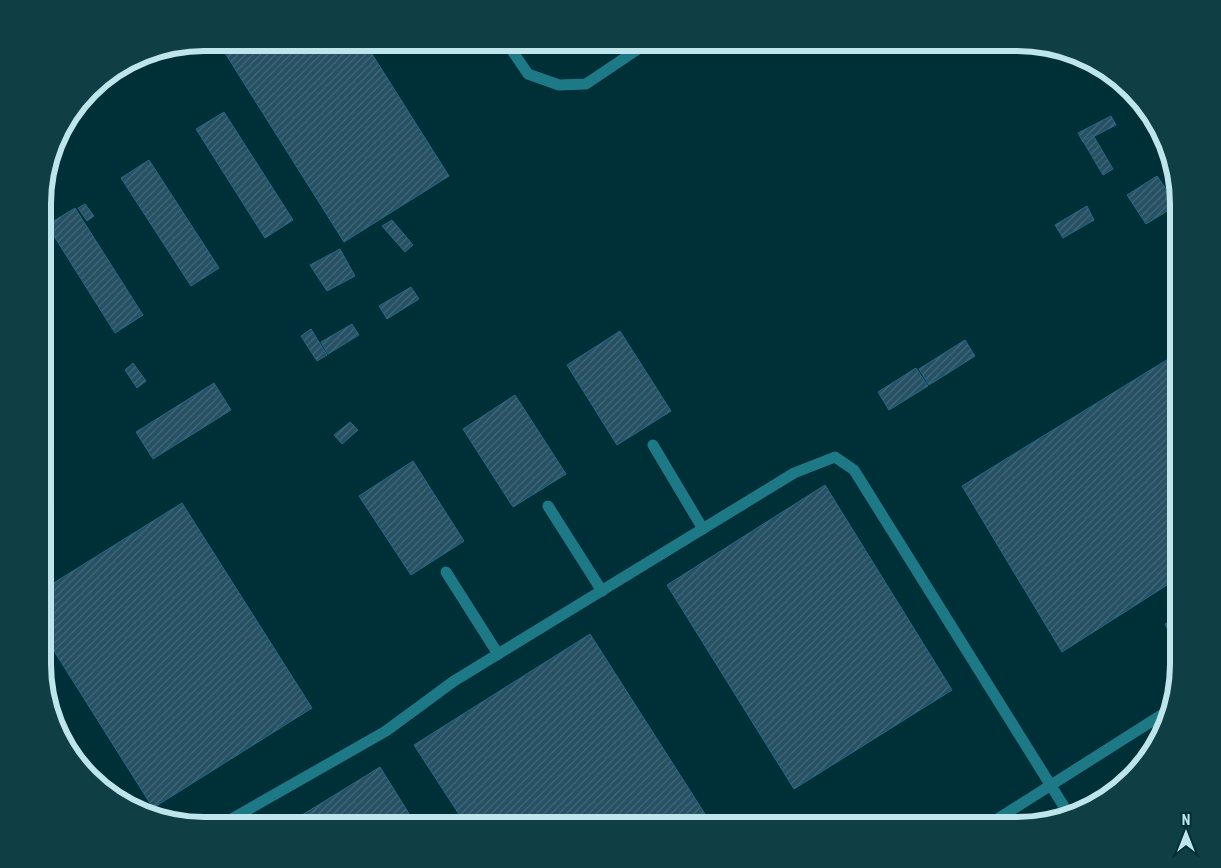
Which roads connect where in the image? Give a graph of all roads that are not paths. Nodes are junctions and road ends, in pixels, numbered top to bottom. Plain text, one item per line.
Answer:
1 (513, 51) edge
2 (634, 52) edge
3 (653, 445) dead end
4 (548, 506) dead end
5 (703, 529) junction
6 (446, 572) dead end
7 (602, 590) junction
8 (498, 654) junction
9 (1161, 715) edge
10 (1050, 786) junction
11 (1065, 809) edge
12 (237, 816) edge
13 (1002, 817) edge

1 - 2 lane
3 - 5 lane
4 - 7 lane
5 - 7 lane
5 - 10 lane
6 - 8 lane
7 - 8 lane
8 - 12 lane
9 - 10 lane
10 - 11 lane
10 - 13 lane

